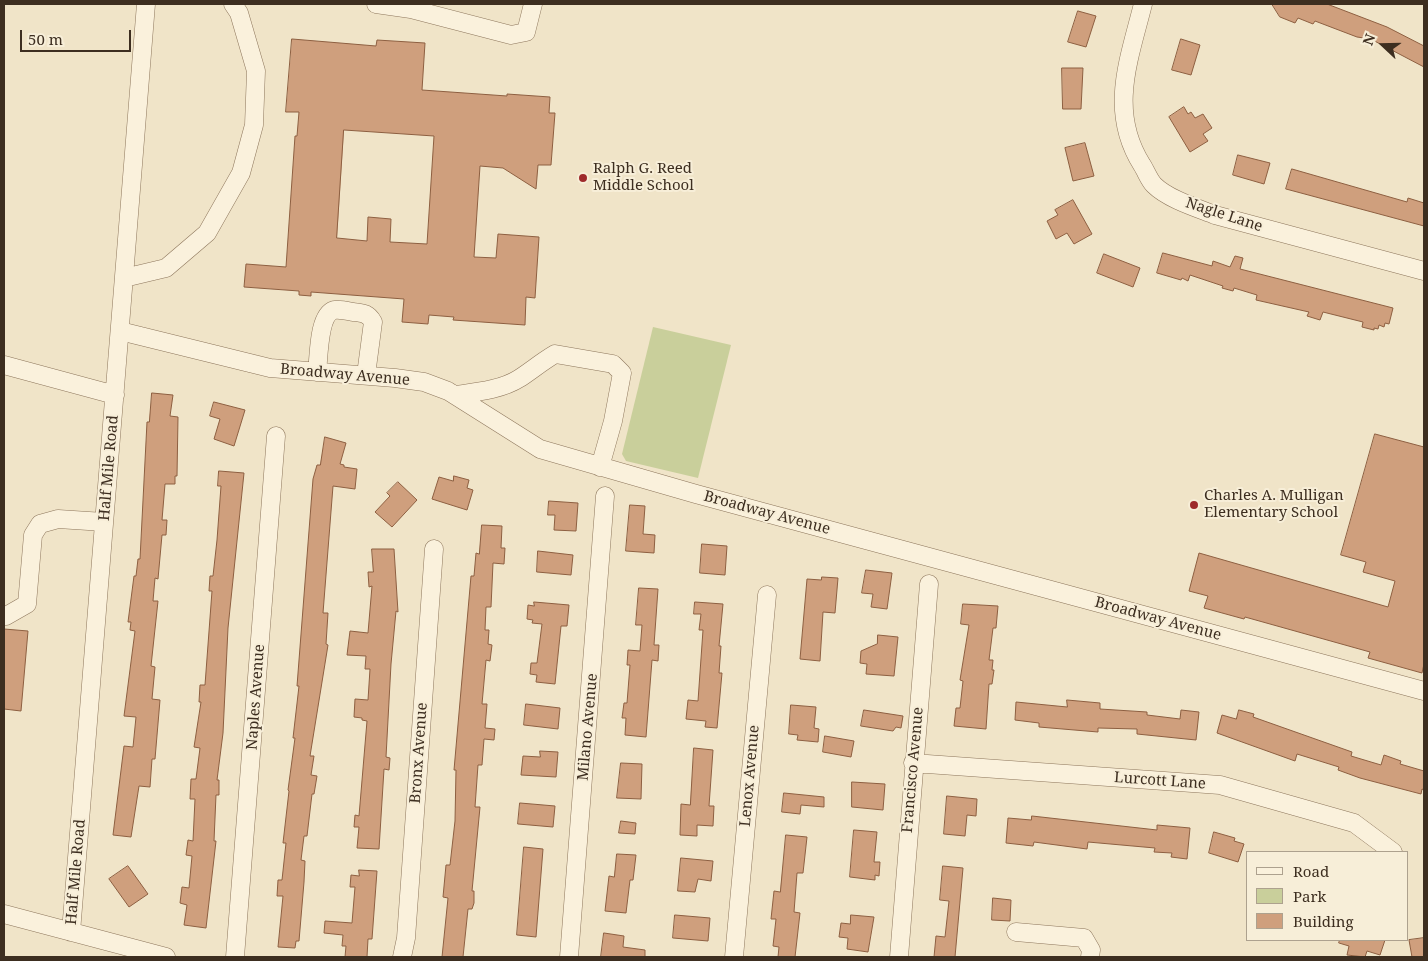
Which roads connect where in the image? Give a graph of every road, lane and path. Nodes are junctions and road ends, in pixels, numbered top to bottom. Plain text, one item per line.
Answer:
1 (146, 4) edge
2 (233, 4) edge
3 (376, 4) edge
4 (533, 4) edge
5 (1143, 4) edge
6 (1424, 271) edge
7 (124, 278) junction
8 (120, 331) junction
9 (4, 365) edge
10 (317, 372) junction
11 (366, 375) junction
12 (115, 394) junction
13 (455, 395) junction
14 (276, 436) dead end
15 (600, 466) junction
16 (605, 496) dead end
17 (104, 522) junction
18 (434, 549) dead end
19 (929, 584) dead end
20 (767, 595) dead end
21 (6, 616) dead end
22 (1424, 690) edge
23 (913, 763) junction
24 (1392, 851) edge
25 (4, 914) edge
26 (71, 932) junction
27 (1016, 932) dead end
28 (166, 957) edge
29 (235, 957) edge
30 (402, 957) edge
31 (569, 957) edge
32 (734, 957) edge
33 (899, 957) edge
34 (1090, 957) edge

1 - 7 street, Half Mile Road
2 - 7 street
3 - 4 street
5 - 6 street, Nagle Lane
7 - 8 street, Half Mile Road
8 - 10 street, Broadway Avenue
8 - 12 street, Half Mile Road
9 - 12 street
10 - 11 street, Broadway Avenue
10 - 11 street
11 - 13 street, Broadway Avenue
12 - 17 street, Half Mile Road
13 - 15 street, Broadway Avenue
13 - 15 street
14 - 29 street, Naples Avenue
15 - 22 street, Broadway Avenue
16 - 31 street, Milano Avenue
17 - 21 street
17 - 26 street, Half Mile Road
18 - 30 street, Bronx Avenue
19 - 23 street, Francisco Avenue
20 - 32 street, Lenox Avenue
23 - 24 street, Lurcott Lane
23 - 33 street, Francisco Avenue
25 - 26 street
26 - 28 street
27 - 34 street

